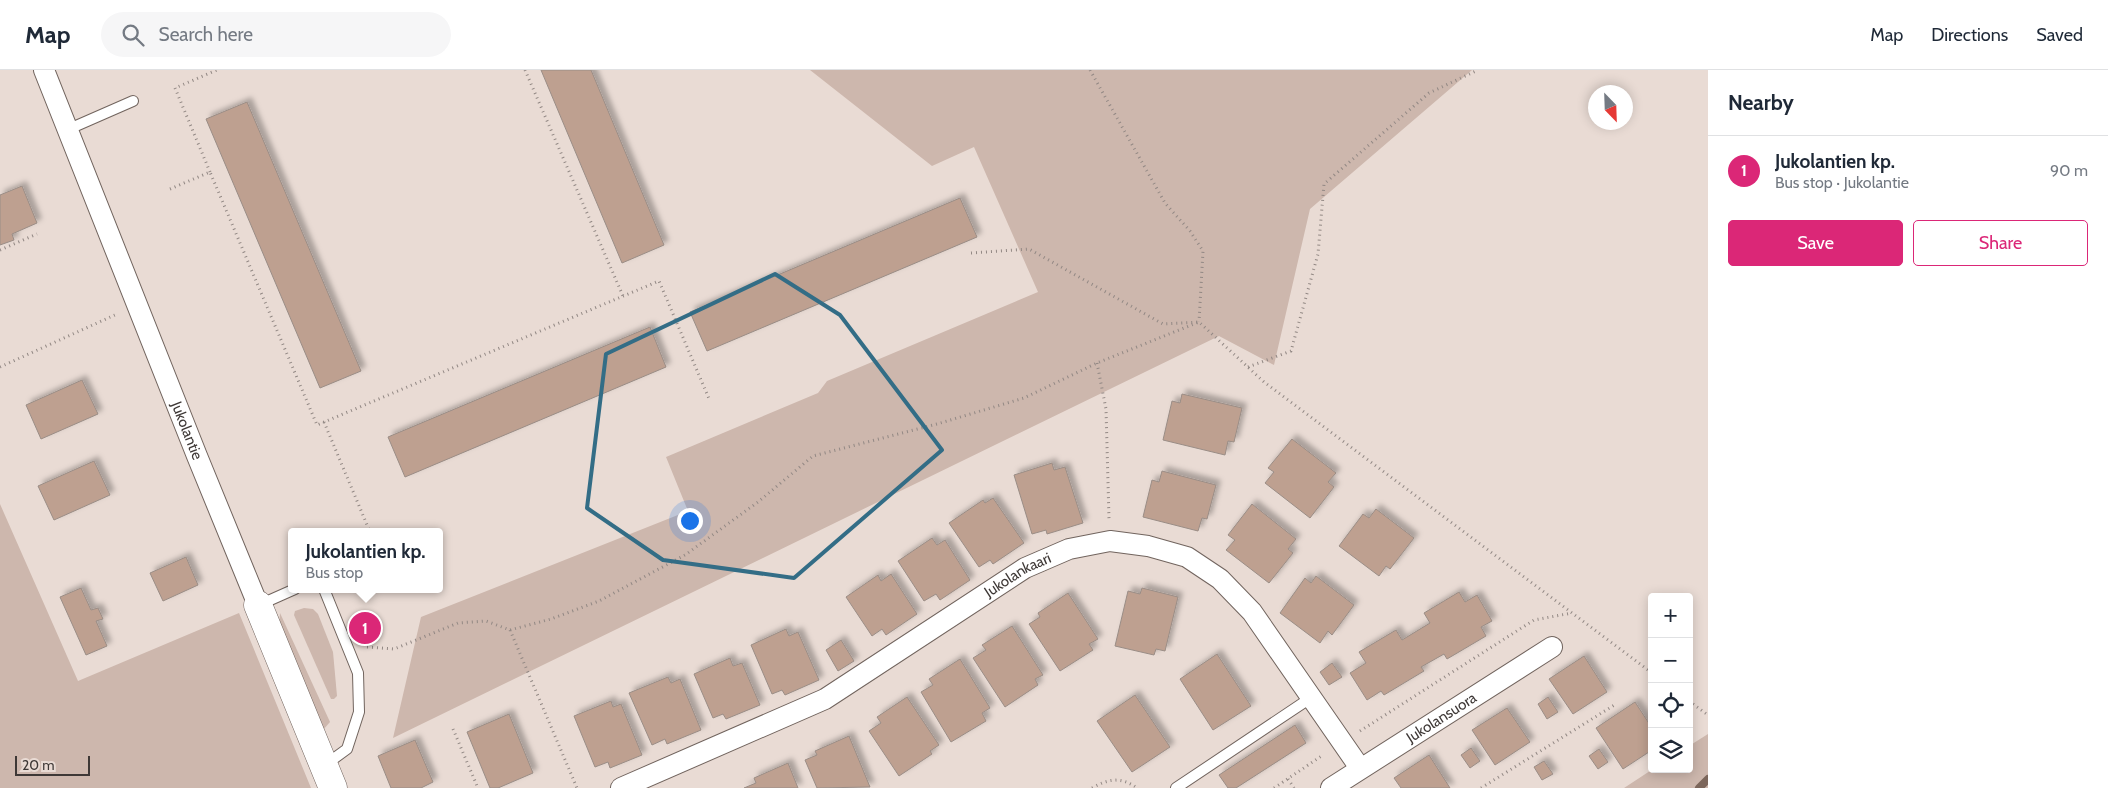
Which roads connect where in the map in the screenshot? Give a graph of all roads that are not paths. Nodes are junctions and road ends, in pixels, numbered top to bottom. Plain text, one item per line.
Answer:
1 (44, 70) edge
2 (133, 101) dead end
3 (69, 129) junction
4 (288, 592) edge
5 (326, 593) edge
6 (258, 605) junction
7 (1552, 647) dead end
8 (1312, 697) junction
9 (328, 777) edge
10 (1355, 777) edge
11 (621, 788) edge
12 (1176, 788) edge
13 (1331, 788) edge

1 - 3 street, Jukolantie
2 - 3 lane
3 - 6 street, Jukolantie
4 - 6 lane
5 - 9 lane
6 - 9 street, Jukolantie
7 - 10 street, Jukolansuora
8 - 10 street, Jukolankaari
8 - 11 street, Jukolankaari
8 - 12 lane
10 - 13 street, Jukolansuora

